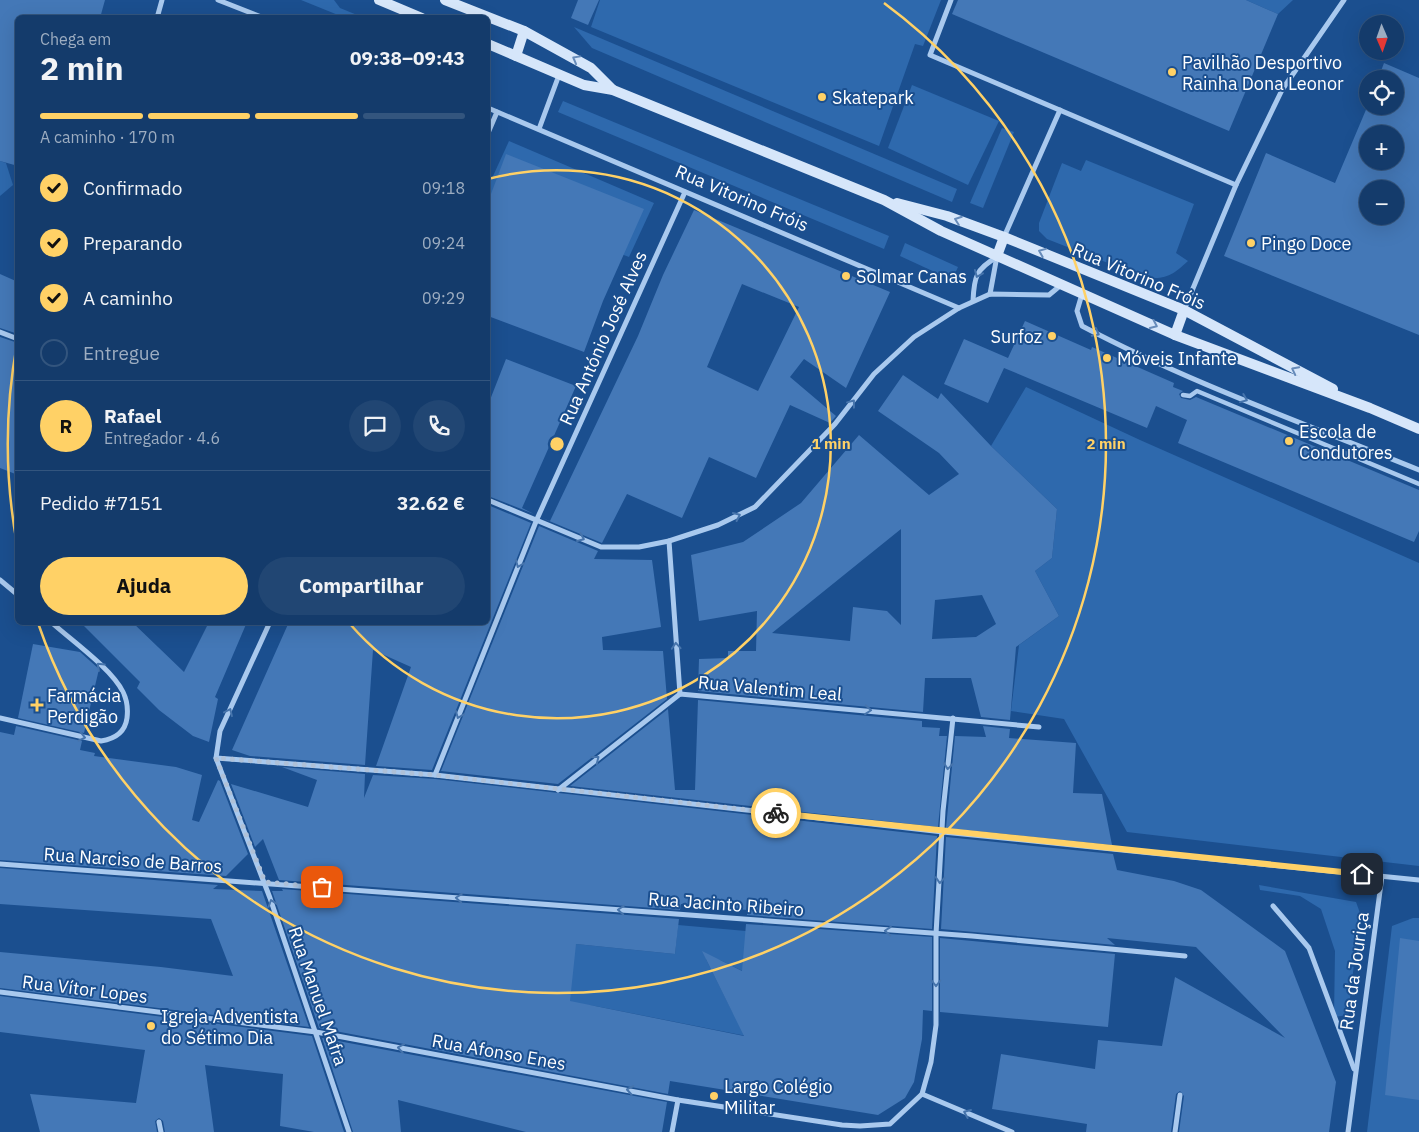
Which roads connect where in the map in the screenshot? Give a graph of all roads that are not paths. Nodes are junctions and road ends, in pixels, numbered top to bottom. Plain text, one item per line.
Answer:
1 (162, 0) edge
2 (218, 0) edge
3 (379, 0) edge
4 (445, 0) edge
5 (951, 0) edge
6 (1344, 0) edge
7 (157, 15) edge
8 (256, 15) edge
9 (415, 15) edge
10 (483, 15) edge
11 (490, 18) edge
12 (524, 31) junction
13 (490, 45) edge
14 (516, 56) junction
15 (559, 75) junction
16 (613, 90) junction
17 (490, 109) edge
18 (1060, 110) junction
19 (497, 112) junction
20 (490, 128) edge
21 (540, 129) junction
22 (1236, 185) junction
23 (685, 192) junction
24 (884, 200) junction
25 (1004, 237) junction
26 (997, 256) junction
27 (1061, 286) junction
28 (990, 294) junction
29 (1082, 294) junction
30 (973, 301) junction
31 (959, 308) junction
32 (1184, 310) junction
33 (0, 332) edge
34 (1175, 335) junction
35 (15, 338) edge
36 (1183, 395) dead end
37 (1370, 408) junction
38 (1419, 429) edge
39 (1419, 470) edge
40 (1419, 484) edge
41 (490, 501) edge
42 (536, 519) junction
43 (669, 541) junction
44 (0, 580) edge
45 (15, 592) edge
46 (54, 625) edge
47 (269, 625) edge
48 (680, 694) junction
49 (0, 718) edge
50 (953, 718) junction
51 (1039, 727) dead end
52 (216, 758) junction
53 (435, 775) junction
54 (558, 790) junction
55 (943, 832) junction
56 (0, 864) edge
57 (1382, 876) junction
58 (1419, 880) edge
59 (265, 882) junction
60 (1273, 906) dead end
61 (936, 934) junction
62 (1185, 956) dead end
63 (0, 992) edge
64 (316, 1032) junction
65 (1354, 1069) junction
66 (922, 1094) junction
67 (1180, 1095) dead end
68 (678, 1100) junction
69 (159, 1122) dead end
70 (842, 1125) junction
71 (161, 1132) edge
72 (349, 1132) edge
73 (672, 1132) edge
74 (841, 1132) edge
75 (1012, 1132) edge
76 (1175, 1132) edge
77 (1348, 1132) edge

1 - 7 street
2 - 8 street
3 - 9 main road
4 - 10 main road, Rua Vitorino Fróis
5 - 18 street
6 - 22 street
11 - 12 main road, Rua Vitorino Fróis
12 - 14 main road
16 -> 12 main road, Rua Vitorino Fróis
13 - 14 main road, Rua Vitorino Fróis
14 - 15 main road, Rua Vitorino Fróis
15 - 16 main road, Rua Vitorino Fróis
15 - 21 street
16 - 24 main road, Rua Vitorino Fróis
17 - 19 street, Rua Vitorino Fróis
18 - 22 street
18 - 25 street
19 - 20 street
19 - 21 street, Rua Vitorino Fróis
21 - 23 street, Rua Vitorino Fróis
22 - 32 street
23 - 31 street, Rua Vitorino Fróis
23 - 42 street, Rua António José Alves
25 -> 24 main road, Rua Vitorino Fróis
24 - 26 main road, Rua Vitorino Fróis
25 - 26 main road
32 -> 25 main road, Rua Vitorino Fróis
26 - 27 main road, Rua Vitorino Fróis
26 - 28 street
26 -> 30 street
27 - 28 street
27 - 29 main road, Rua Vitorino Fróis
28 - 30 street
29 -> 34 main road, Rua Vitorino Fróis
29 -> 39 street
30 - 31 street
43 -> 31 street
32 - 34 main road
37 -> 32 main road, Rua Vitorino Fróis
33 - 35 street
34 - 37 main road, Rua Vitorino Fróis
36 - 40 street
37 - 38 main road, Rua Vitorino Fróis
41 - 42 street
42 -> 43 street
42 -> 53 street, Rua António José Alves
48 -> 43 street
44 - 45 street
49 -> 46 street
52 -> 47 street
48 -> 50 street, Rua Valentim Leal
54 -> 48 street, Rua Valentim Leal
50 - 51 street, Rua Valentim Leal
50 -> 55 street
52 - 53 street
52 - 59 street, Rua Manuel Mafra
53 - 54 street
54 - 55 street
55 - 57 street
55 -> 61 street
56 - 59 street, Rua Narciso de Barros
57 - 58 street
57 - 65 street, Rua da Jouriça
61 -> 59 street, Rua Jacinto Ribeiro
64 -> 59 street, Rua Manuel Mafra
60 - 65 street, Rua da Jouriça
61 - 62 street, Rua Jacinto Ribeiro
61 -> 66 street
63 - 64 street, Rua Vítor Lopes
68 -> 64 street, Rua Afonso Enes
64 - 72 street, Rua Manuel Mafra
65 - 77 street, Rua da Jouriça
66 - 70 street, Rua Afonso Enes
75 -> 66 street
67 - 76 street
68 - 70 street, Rua Afonso Enes
68 - 73 street
69 - 71 street
70 - 74 street

